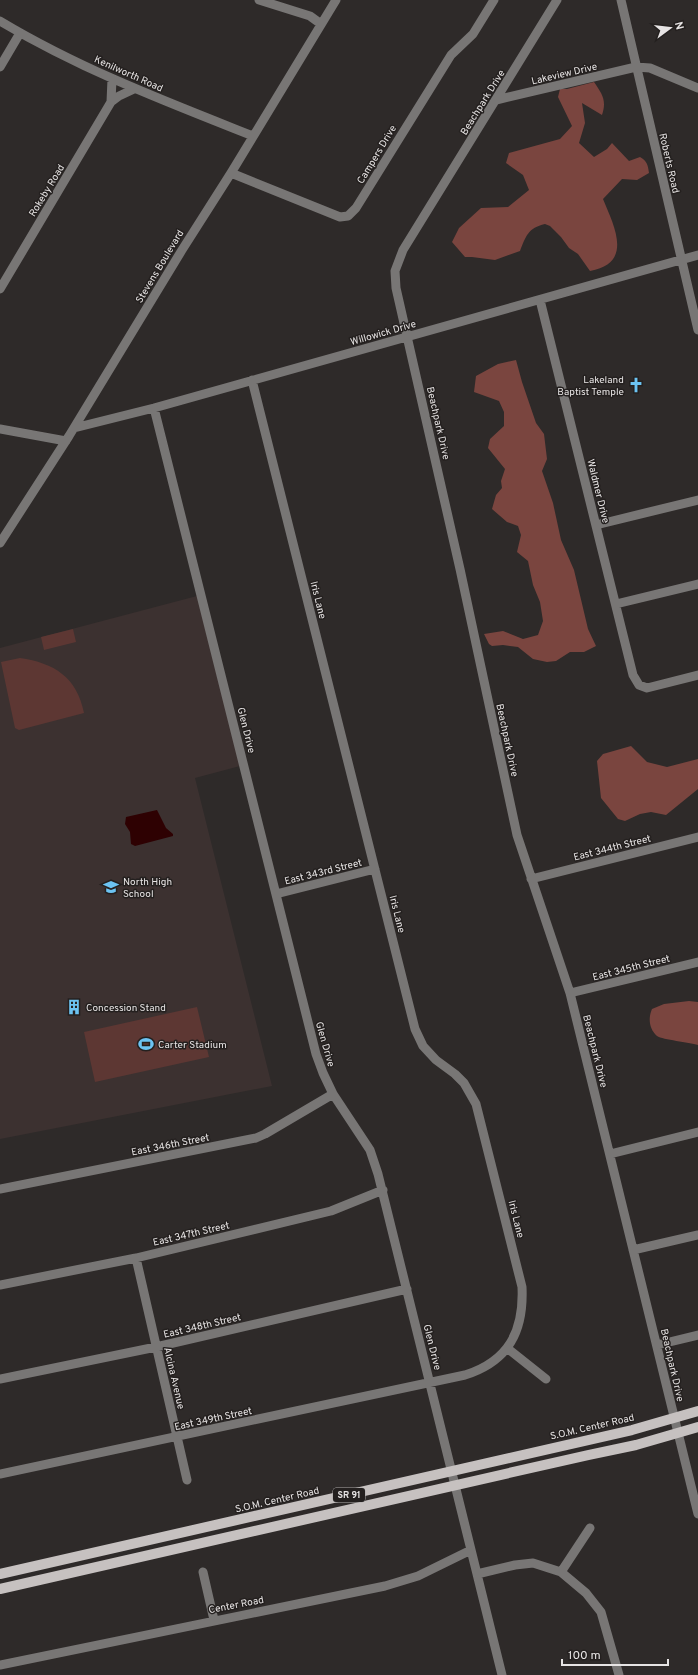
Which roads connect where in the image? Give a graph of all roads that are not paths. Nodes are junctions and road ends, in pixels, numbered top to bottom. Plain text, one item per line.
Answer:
1 (259, 0) edge
2 (336, 0) edge
3 (494, 0) edge
4 (557, 0) edge
5 (621, 0) edge
6 (0, 21) edge
7 (321, 24) junction
8 (20, 33) junction
9 (636, 67) junction
10 (0, 68) edge
11 (112, 79) junction
12 (698, 88) edge
13 (134, 89) junction
14 (496, 100) junction
15 (111, 102) junction
16 (254, 136) junction
17 (231, 173) junction
18 (698, 255) edge
19 (681, 260) junction
20 (0, 289) edge
21 (540, 300) junction
22 (698, 330) edge
23 (407, 336) junction
24 (252, 380) junction
25 (154, 408) junction
26 (74, 428) junction
27 (0, 429) edge
28 (66, 441) junction
29 (698, 500) edge
30 (596, 525) junction
31 (0, 543) edge
32 (698, 584) edge
33 (616, 604) junction
34 (698, 675) edge
35 (698, 838) edge
36 (375, 869) junction
37 (531, 879) junction
38 (276, 894) junction
39 (698, 962) edge
40 (570, 993) junction
41 (333, 1094) junction
42 (698, 1132) edge
43 (610, 1154) junction
44 (0, 1189) edge
45 (383, 1190) junction
46 (698, 1235) edge
47 (633, 1250) junction
48 (136, 1258) junction
49 (0, 1285) edge
50 (407, 1289) junction
51 (698, 1335) edge
52 (657, 1345) junction
53 (156, 1347) junction
54 (507, 1348) junction
55 (0, 1379) edge
56 (546, 1379) dead end
57 (431, 1383) junction
58 (698, 1412) edge
59 (674, 1418) junction
60 (698, 1428) edge
61 (678, 1433) junction
62 (177, 1437) junction
63 (452, 1472) junction
64 (0, 1474) edge
65 (187, 1480) dead end
66 (455, 1486) junction
67 (698, 1514) edge
68 (590, 1528) dead end
69 (471, 1550) junction
70 (203, 1572) dead end
71 (561, 1572) junction
72 (0, 1574) edge
73 (477, 1574) junction
74 (0, 1589) edge
75 (214, 1620) junction
76 (0, 1664) edge
77 (502, 1675) edge
78 (618, 1675) edge

1 - 7 street
2 - 7 street, Stevens Boulevard
3 - 17 street, Campers Drive
4 - 14 street, Beachpark Drive
5 - 9 street, Roberts Road
6 - 8 street, Kenilworth Road
7 - 16 street, Stevens Boulevard
8 - 10 street
8 - 11 street, Kenilworth Road
9 - 12 street
9 - 14 street, Lakeview Drive
9 - 19 street, Roberts Road
11 - 13 street, Kenilworth Road
11 - 15 street, Rokeby Road
13 - 15 street, Rokeby Road
13 - 16 street, Kenilworth Road
14 - 23 street, Beachpark Drive
15 - 20 street, Rokeby Road
16 - 17 street, Stevens Boulevard
17 - 26 street, Stevens Boulevard
18 - 19 street, Willowick Drive
19 - 21 street, Willowick Drive
19 - 22 street, Roberts Road
21 - 23 street, Willowick Drive
21 - 30 street, Waldmer Drive
23 - 24 street, Willowick Drive
23 - 37 street, Beachpark Drive
24 - 25 street, Willowick Drive
24 - 36 street, Iris Lane
25 - 26 street, Willowick Drive
25 - 38 street, Glen Drive
26 - 28 street, Stevens Boulevard
27 - 28 street
28 - 31 street, Stevens Boulevard
29 - 30 street
30 - 33 street, Waldmer Drive
32 - 33 street
33 - 34 street, Waldmer Drive
35 - 37 street, East 344th Street
36 - 38 street, East 343rd Street
36 - 54 street, Iris Lane
37 - 40 street, Beachpark Drive
38 - 41 street, Glen Drive
39 - 40 street, East 345th Street
40 - 43 street, Beachpark Drive
41 - 44 street, East 346th Street
41 - 45 street, Glen Drive
42 - 43 street
43 - 47 street, Beachpark Drive
45 - 48 street, East 347th Street
45 - 50 street, Glen Drive
46 - 47 street
47 - 52 street, Beachpark Drive
48 - 49 street, East 347th Street
48 - 53 street, Alcina Avenue
50 - 53 street, East 348th Street
50 - 57 street, Glen Drive
51 - 52 street
52 - 59 street, Beachpark Drive
53 - 55 street, East 348th Street
53 - 62 street, Alcina Avenue
54 - 56 street
54 - 57 street, Iris Lane
57 - 62 street, East 349th Street
57 - 63 street, Glen Drive
58 - 59 main road, S.O.M. Center Road / SR 91
59 - 61 street, Beachpark Drive
59 - 63 main road, S.O.M. Center Road / SR 91
60 - 61 main road, SR 91
61 - 66 main road, SR 91
61 - 67 street, Beachpark Drive
62 - 64 street, East 349th Street
62 - 65 street, Alcina Avenue
63 - 66 street, Glen Drive
63 - 72 main road, S.O.M. Center Road / SR 91
66 - 69 street, Glen Drive
66 - 74 main road, SR 91
68 - 71 street
69 - 73 street, Glen Drive
69 - 75 street, Center Road
70 - 75 street
71 - 73 street
71 - 78 street
73 - 77 street, Glen Drive
75 - 76 street, Center Road

